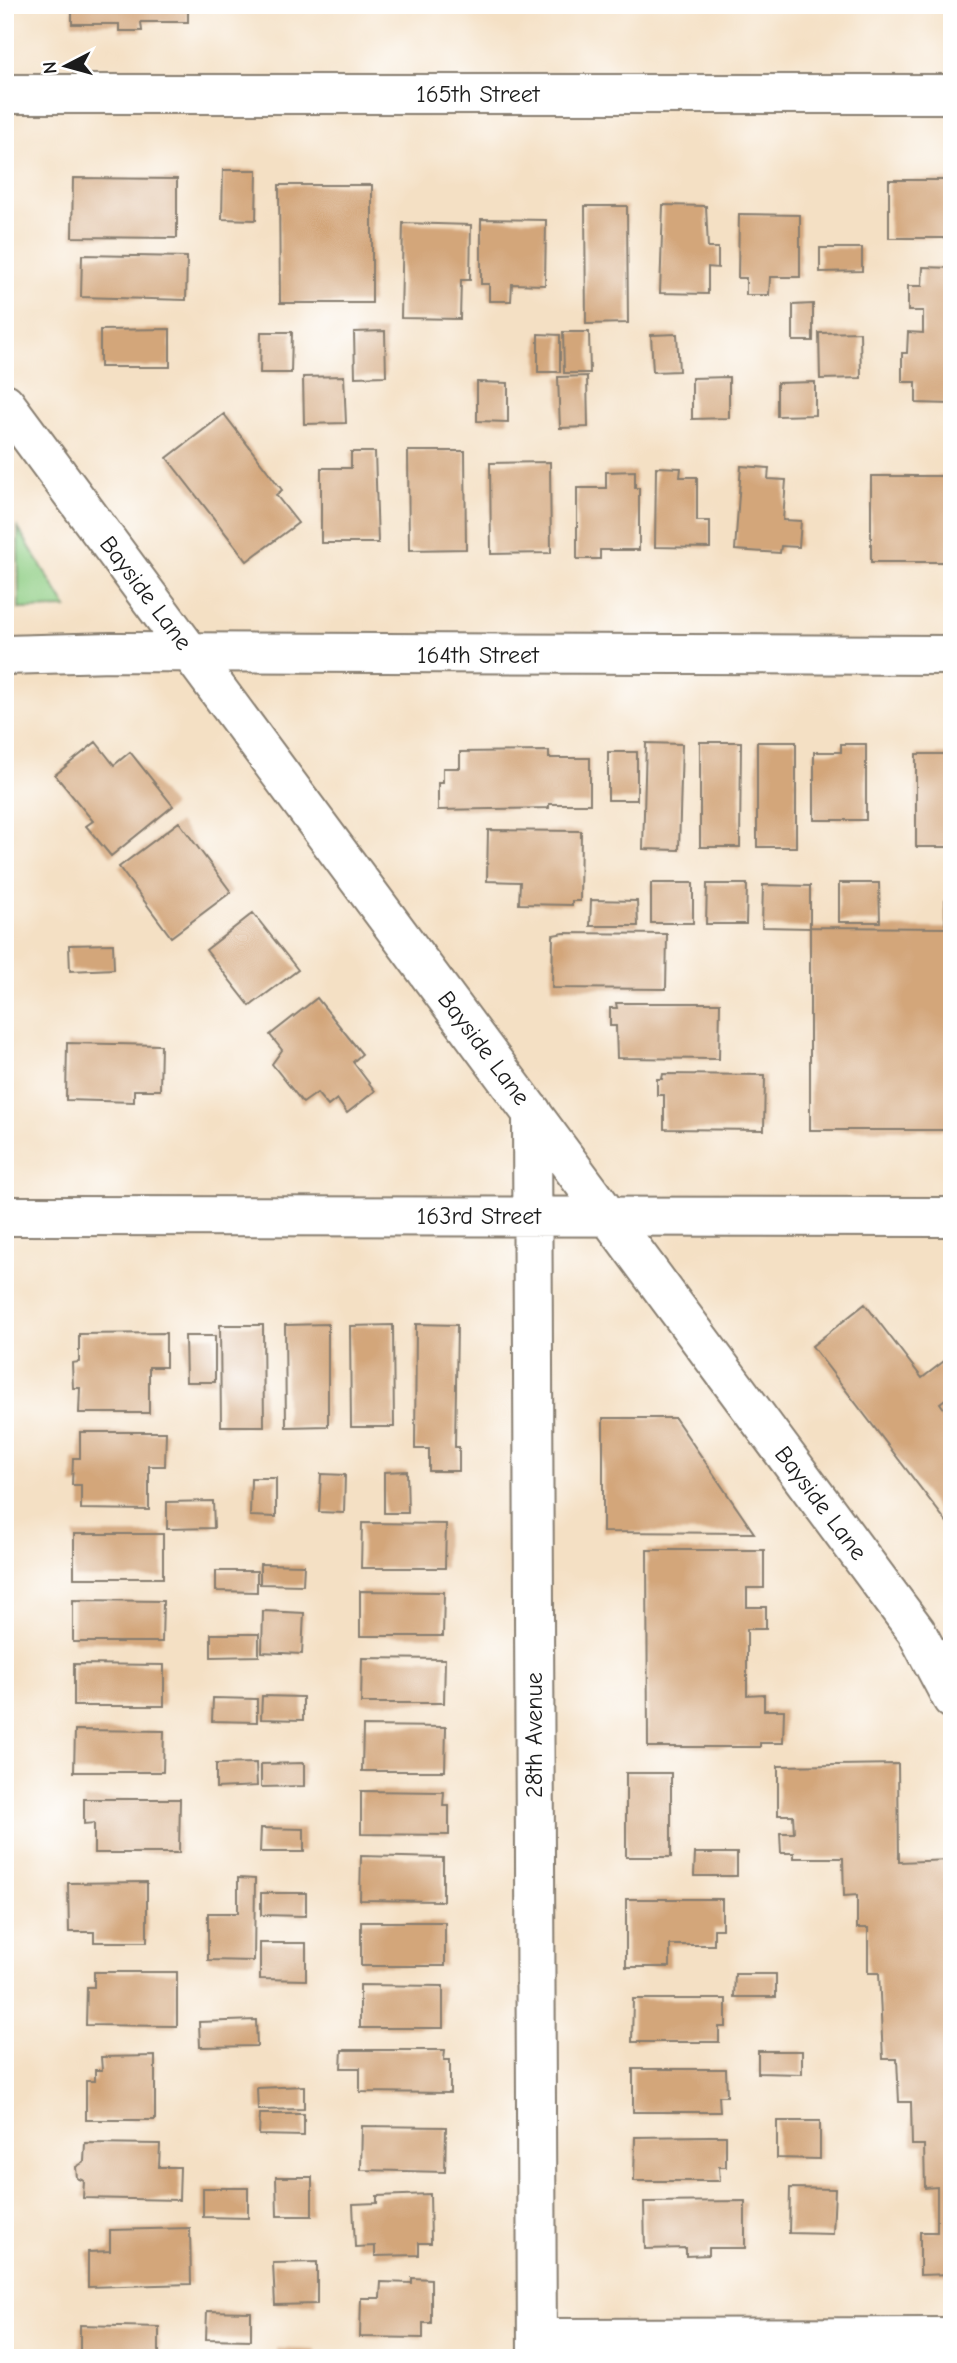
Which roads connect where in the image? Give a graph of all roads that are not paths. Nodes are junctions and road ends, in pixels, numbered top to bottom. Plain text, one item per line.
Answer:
1 (5, 94) edge
2 (952, 94) edge
3 (5, 404) edge
4 (192, 654) junction
5 (5, 655) edge
6 (952, 655) edge
7 (531, 1112) junction
8 (5, 1216) edge
9 (532, 1216) junction
10 (609, 1217) junction
11 (952, 1217) edge
12 (916, 1631) junction
13 (952, 1660) edge
14 (952, 1699) edge
15 (952, 2337) edge
16 (537, 2348) edge

1 - 2 street, 165th Street
3 - 4 street, Bayside Lane
4 - 5 street, 164th Street
4 - 6 street, 164th Street
4 - 7 street, Bayside Lane
7 - 9 street, 28th Avenue
7 - 10 street, Bayside Lane
8 - 9 street, 163rd Street
9 - 10 street, 163rd Street
9 - 16 street, 28th Avenue
10 - 11 street, 163rd Street
10 - 12 street, Bayside Lane
12 - 13 street
12 - 14 street, Bayside Lane
15 - 16 street

